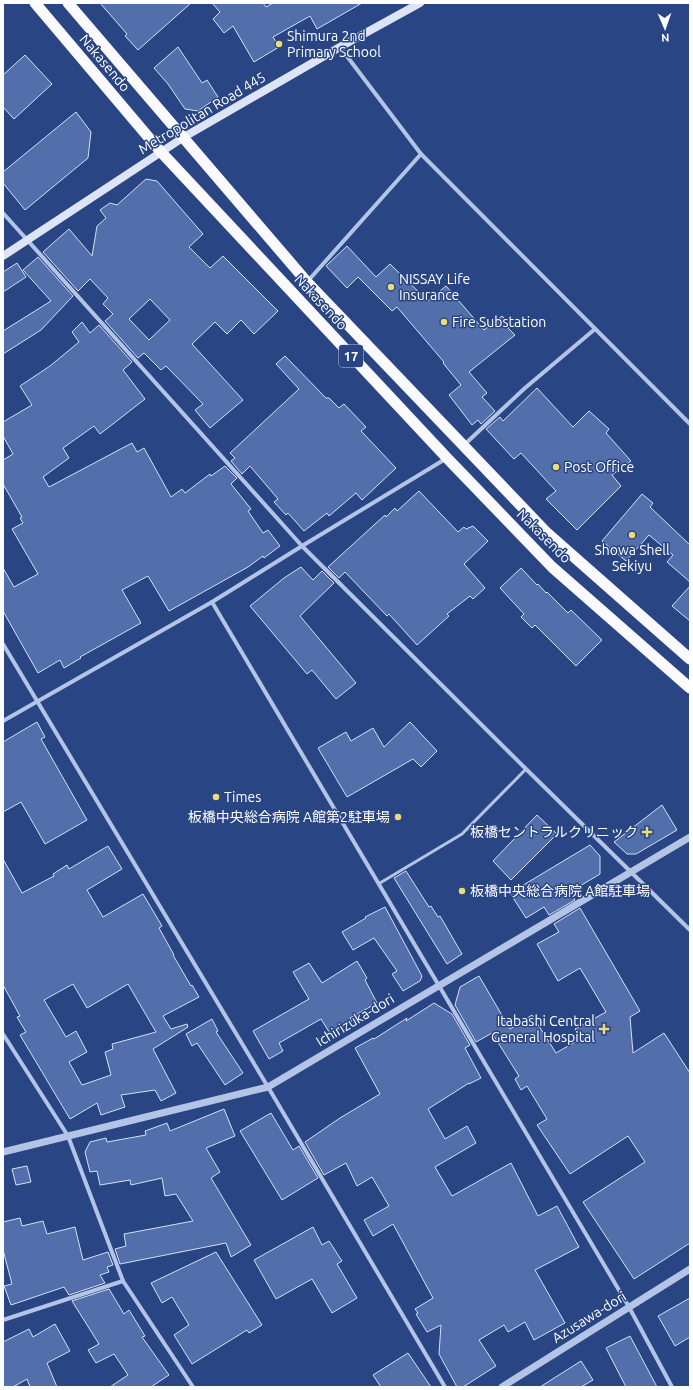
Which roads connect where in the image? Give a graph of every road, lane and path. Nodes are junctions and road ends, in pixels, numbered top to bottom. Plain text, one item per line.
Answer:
1 (35, 3) edge
2 (68, 3) edge
3 (420, 3) edge
4 (340, 47) junction
5 (184, 137) junction
6 (161, 152) junction
7 (421, 154) junction
8 (3, 213) edge
9 (27, 240) junction
10 (3, 256) edge
11 (307, 282) junction
12 (595, 329) junction
13 (690, 424) edge
14 (463, 446) junction
15 (447, 458) junction
16 (302, 546) junction
17 (212, 602) junction
18 (3, 644) edge
19 (690, 659) edge
20 (690, 688) edge
21 (36, 701) junction
22 (3, 720) edge
23 (526, 769) junction
24 (690, 837) edge
25 (632, 872) junction
26 (380, 883) junction
27 (690, 930) edge
28 (439, 986) junction
29 (3, 1034) edge
30 (268, 1087) junction
31 (68, 1136) junction
32 (3, 1152) edge
33 (690, 1269) edge
34 (123, 1281) junction
35 (629, 1307) junction
36 (3, 1320) edge
37 (193, 1387) edge
38 (445, 1387) edge
39 (502, 1387) edge
40 (672, 1387) edge

1 - 6 highway, Nakasendo / 17
2 - 5 highway, Nakasendo / 17
3 - 4 main road, Metropolitan Road 445
4 - 5 main road, Metropolitan Road 445
4 - 7 street
5 - 6 main road, Metropolitan Road 445
5 - 11 highway, Nakasendo / 17
6 - 9 main road, Metropolitan Road 445
6 - 15 highway, Nakasendo / 17
7 - 11 street
7 - 12 street
8 - 9 street
9 - 10 main road, Metropolitan Road 445
9 - 16 street
11 - 14 highway, Nakasendo / 17
12 - 13 street
12 - 14 street
14 - 19 highway, Nakasendo / 17
15 - 16 street
15 - 20 highway, Nakasendo / 17
16 - 17 street
16 - 23 street
17 - 21 street
17 - 26 street
18 - 21 street
21 - 22 street
21 - 30 street
23 - 25 street
23 - 26 lane
24 - 25 street, Ichirizuka-dori
25 - 27 street
25 - 28 street, Ichirizuka-dori
26 - 28 street
28 - 30 street, Ichirizuka-dori
28 - 35 street
29 - 31 street
30 - 31 street, Ichirizuka-dori
30 - 38 street
31 - 32 street, Ichirizuka-dori
31 - 34 street
33 - 35 street, Azusawa-dori
34 - 36 street
34 - 37 street
35 - 39 street, Azusawa-dori
35 - 40 street

